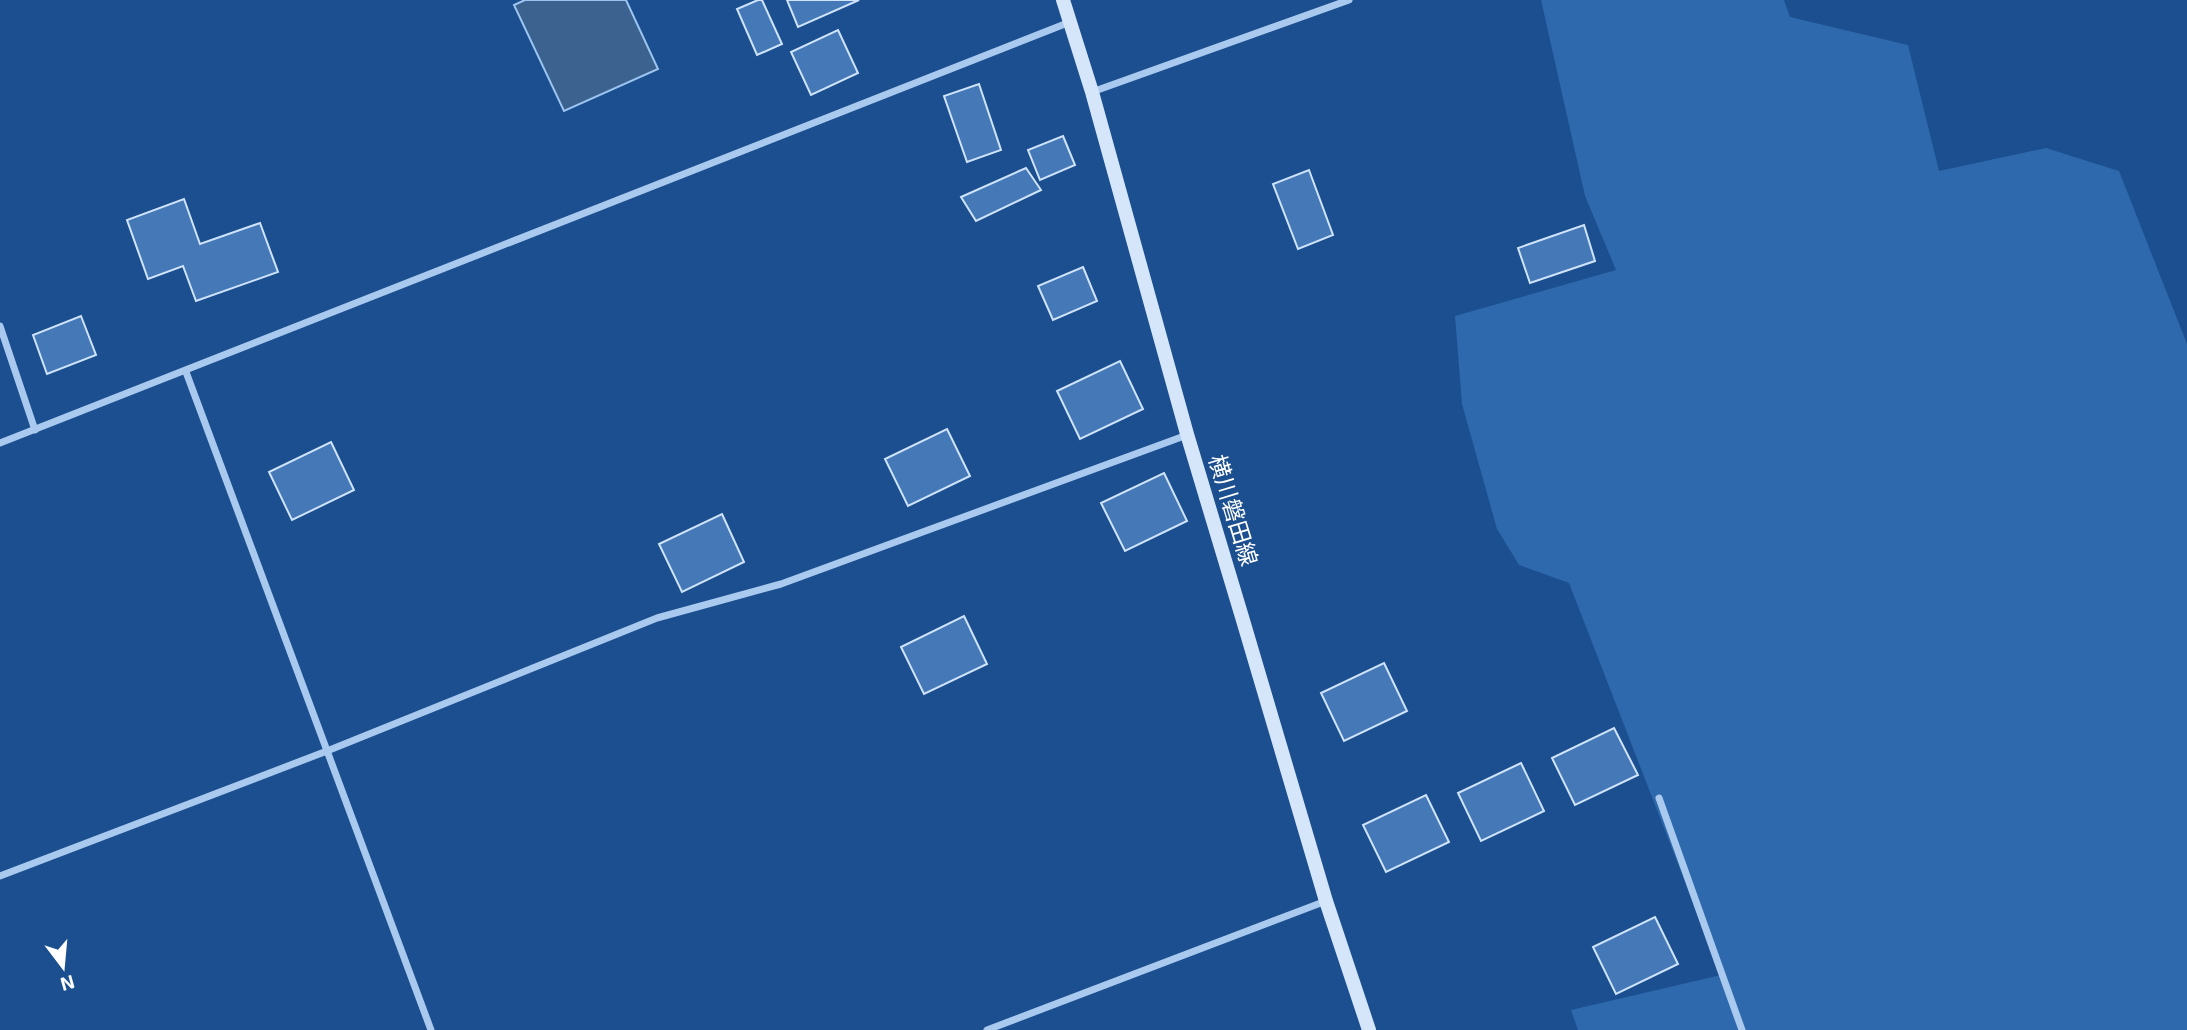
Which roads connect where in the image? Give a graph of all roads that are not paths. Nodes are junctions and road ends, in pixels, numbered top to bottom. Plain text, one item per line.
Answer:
1 (1063, 0) edge
2 (1349, 0) edge
3 (1070, 22) junction
4 (1092, 92) junction
5 (0, 326) edge
6 (186, 372) junction
7 (35, 430) junction
8 (1187, 435) junction
9 (0, 443) edge
10 (327, 751) junction
11 (1659, 798) dead end
12 (0, 876) edge
13 (1326, 901) junction
14 (431, 1030) edge
15 (987, 1030) edge
16 (1369, 1030) edge
17 (1742, 1030) edge

1 - 3 main road, 横川磐田線
2 - 4 street
3 - 4 main road, 横川磐田線
3 - 6 street
4 - 8 main road, 横川磐田線
5 - 7 street
6 - 7 street
6 - 10 street
7 - 9 street
8 - 10 street
8 - 13 main road, 横川磐田線
10 - 12 street
10 - 14 street
11 - 17 street
13 - 15 street
13 - 16 main road, 横川磐田線

